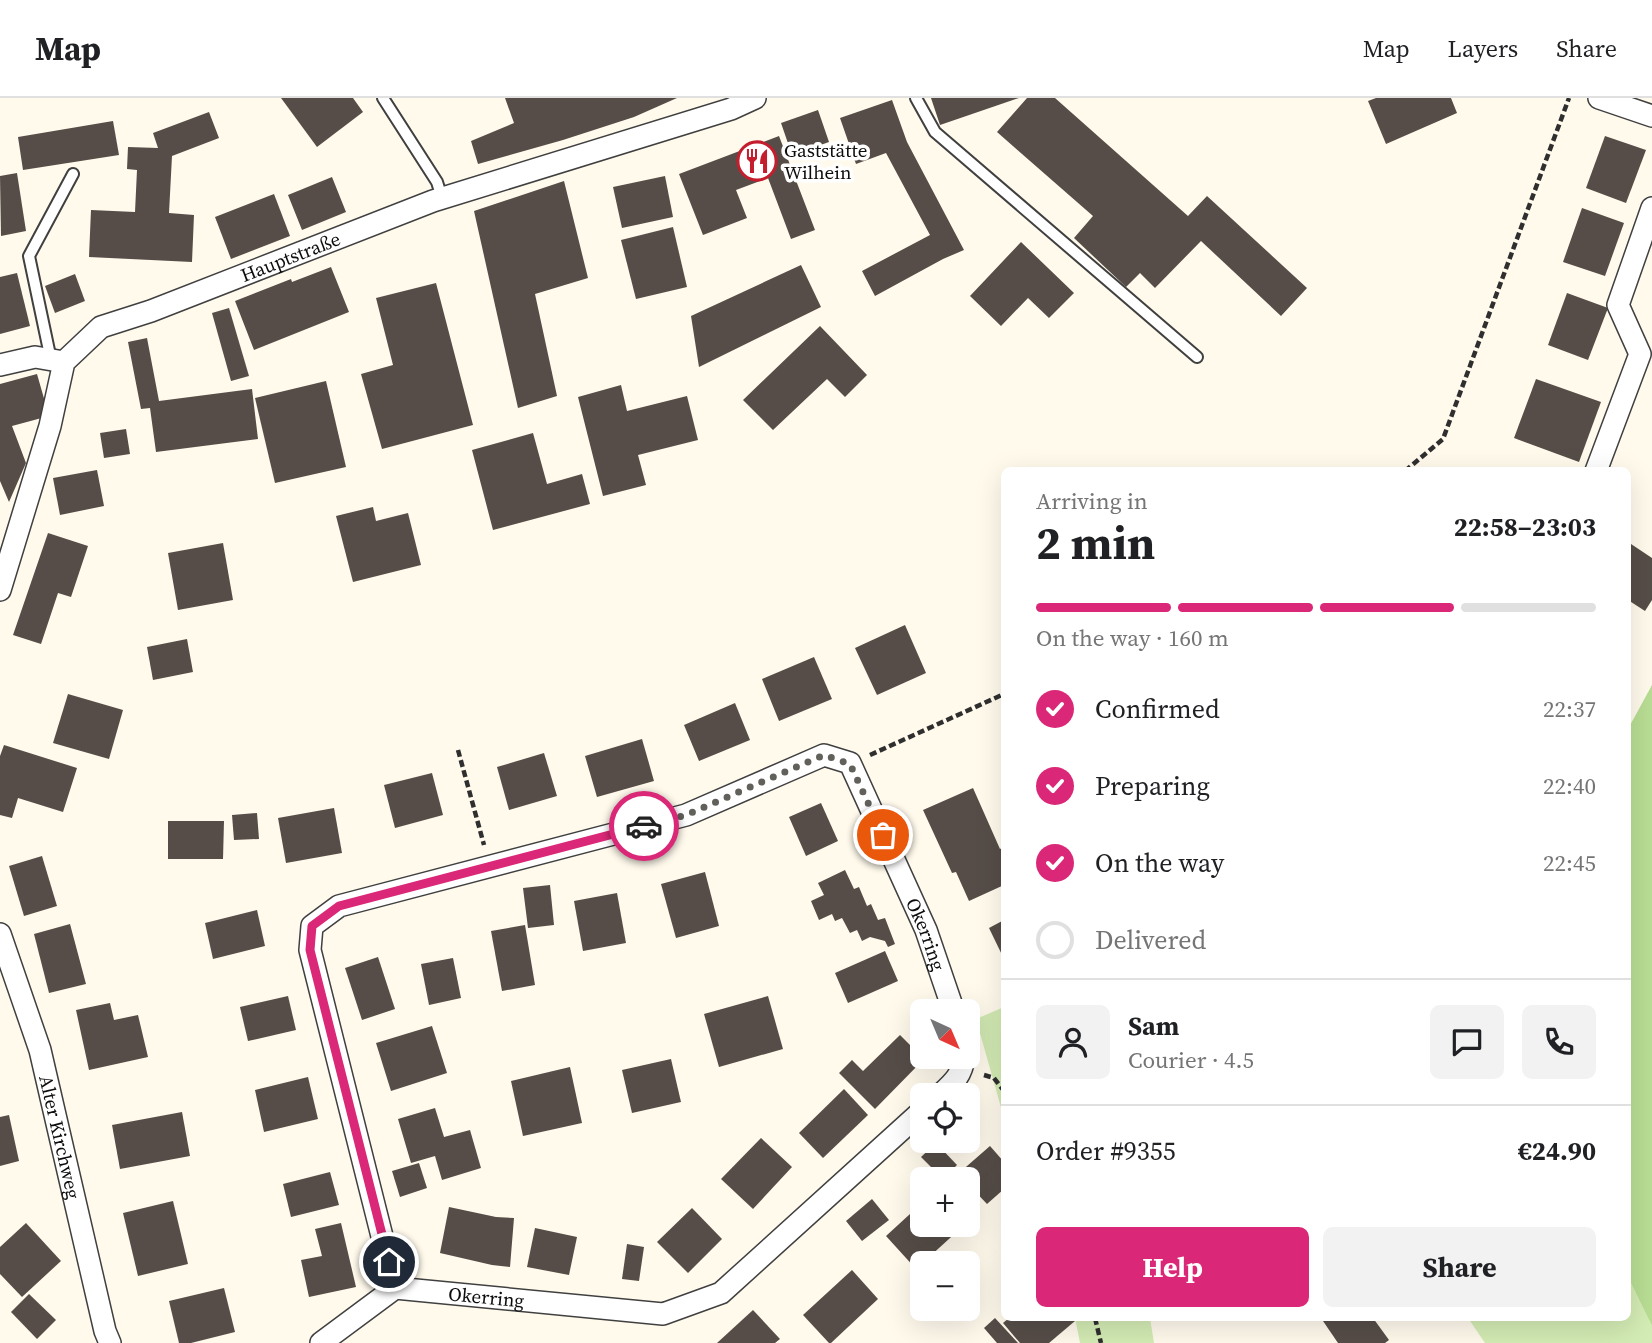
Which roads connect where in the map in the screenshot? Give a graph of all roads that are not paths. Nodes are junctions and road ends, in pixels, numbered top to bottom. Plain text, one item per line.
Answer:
1 (383, 98) edge
2 (755, 98) edge
3 (916, 98) edge
4 (1599, 98) edge
5 (1652, 116) edge
6 (73, 174) dead end
7 (443, 198) junction
8 (1652, 208) edge
9 (1197, 357) dead end
10 (57, 361) junction
11 (0, 365) edge
12 (1598, 467) edge
13 (0, 590) edge
14 (0, 934) edge
15 (950, 999) edge
16 (963, 1069) edge
17 (952, 1083) edge
18 (910, 1122) edge
19 (395, 1288) junction
20 (110, 1343) edge
21 (321, 1343) edge

1 - 7 lane
2 - 7 street, Hauptstraße
3 - 9 lane
4 - 5 street
6 - 10 lane
7 - 10 street, Hauptstraße
8 - 12 street
10 - 11 street
10 - 13 street
14 - 20 street, Alter Kirchweg
15 - 19 street, Okerring
16 - 17 street
18 - 19 street, Okerring
19 - 21 street

